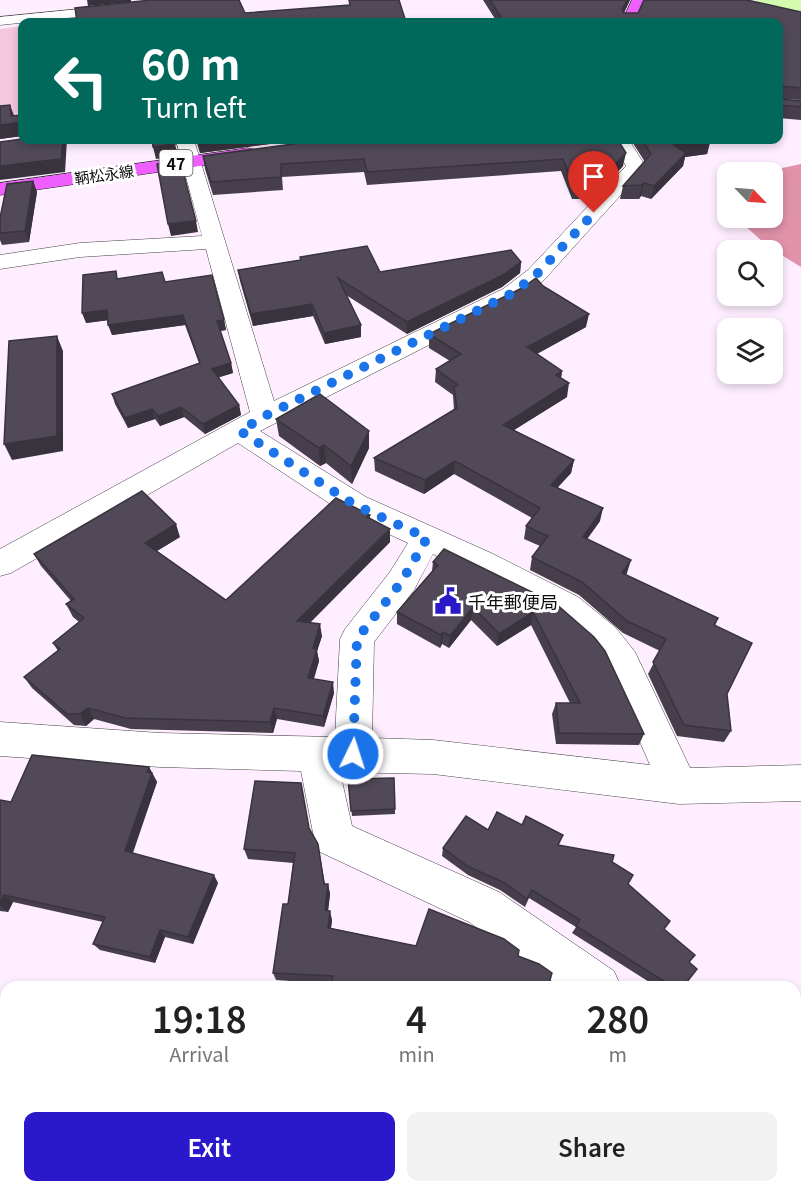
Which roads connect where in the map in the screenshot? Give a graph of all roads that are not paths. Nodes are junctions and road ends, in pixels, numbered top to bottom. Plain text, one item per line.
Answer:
1 (639, 0) edge
2 (140, 7) edge
3 (30, 18) edge
4 (631, 18) edge
5 (18, 19) edge
6 (0, 21) edge
7 (622, 144) edge
8 (188, 150) edge
9 (271, 150) edge
10 (0, 189) edge
11 (214, 242) junction
12 (0, 262) edge
13 (252, 424) junction
14 (427, 538) junction
15 (0, 564) edge
16 (0, 739) edge
17 (335, 754) junction
18 (801, 783) edge
19 (679, 786) junction
20 (578, 980) edge

1 - 4 main road
2 - 3 street
5 - 6 street
7 - 13 street
8 - 9 main road, 鞆松永線 / 47
8 - 10 main road, 鞆松永線 / 47
8 - 11 street
11 - 12 street
11 - 13 street
13 - 14 street
13 - 15 street
14 - 17 street
14 - 19 street
16 - 17 street
17 - 19 street
17 - 20 street
18 - 19 street

